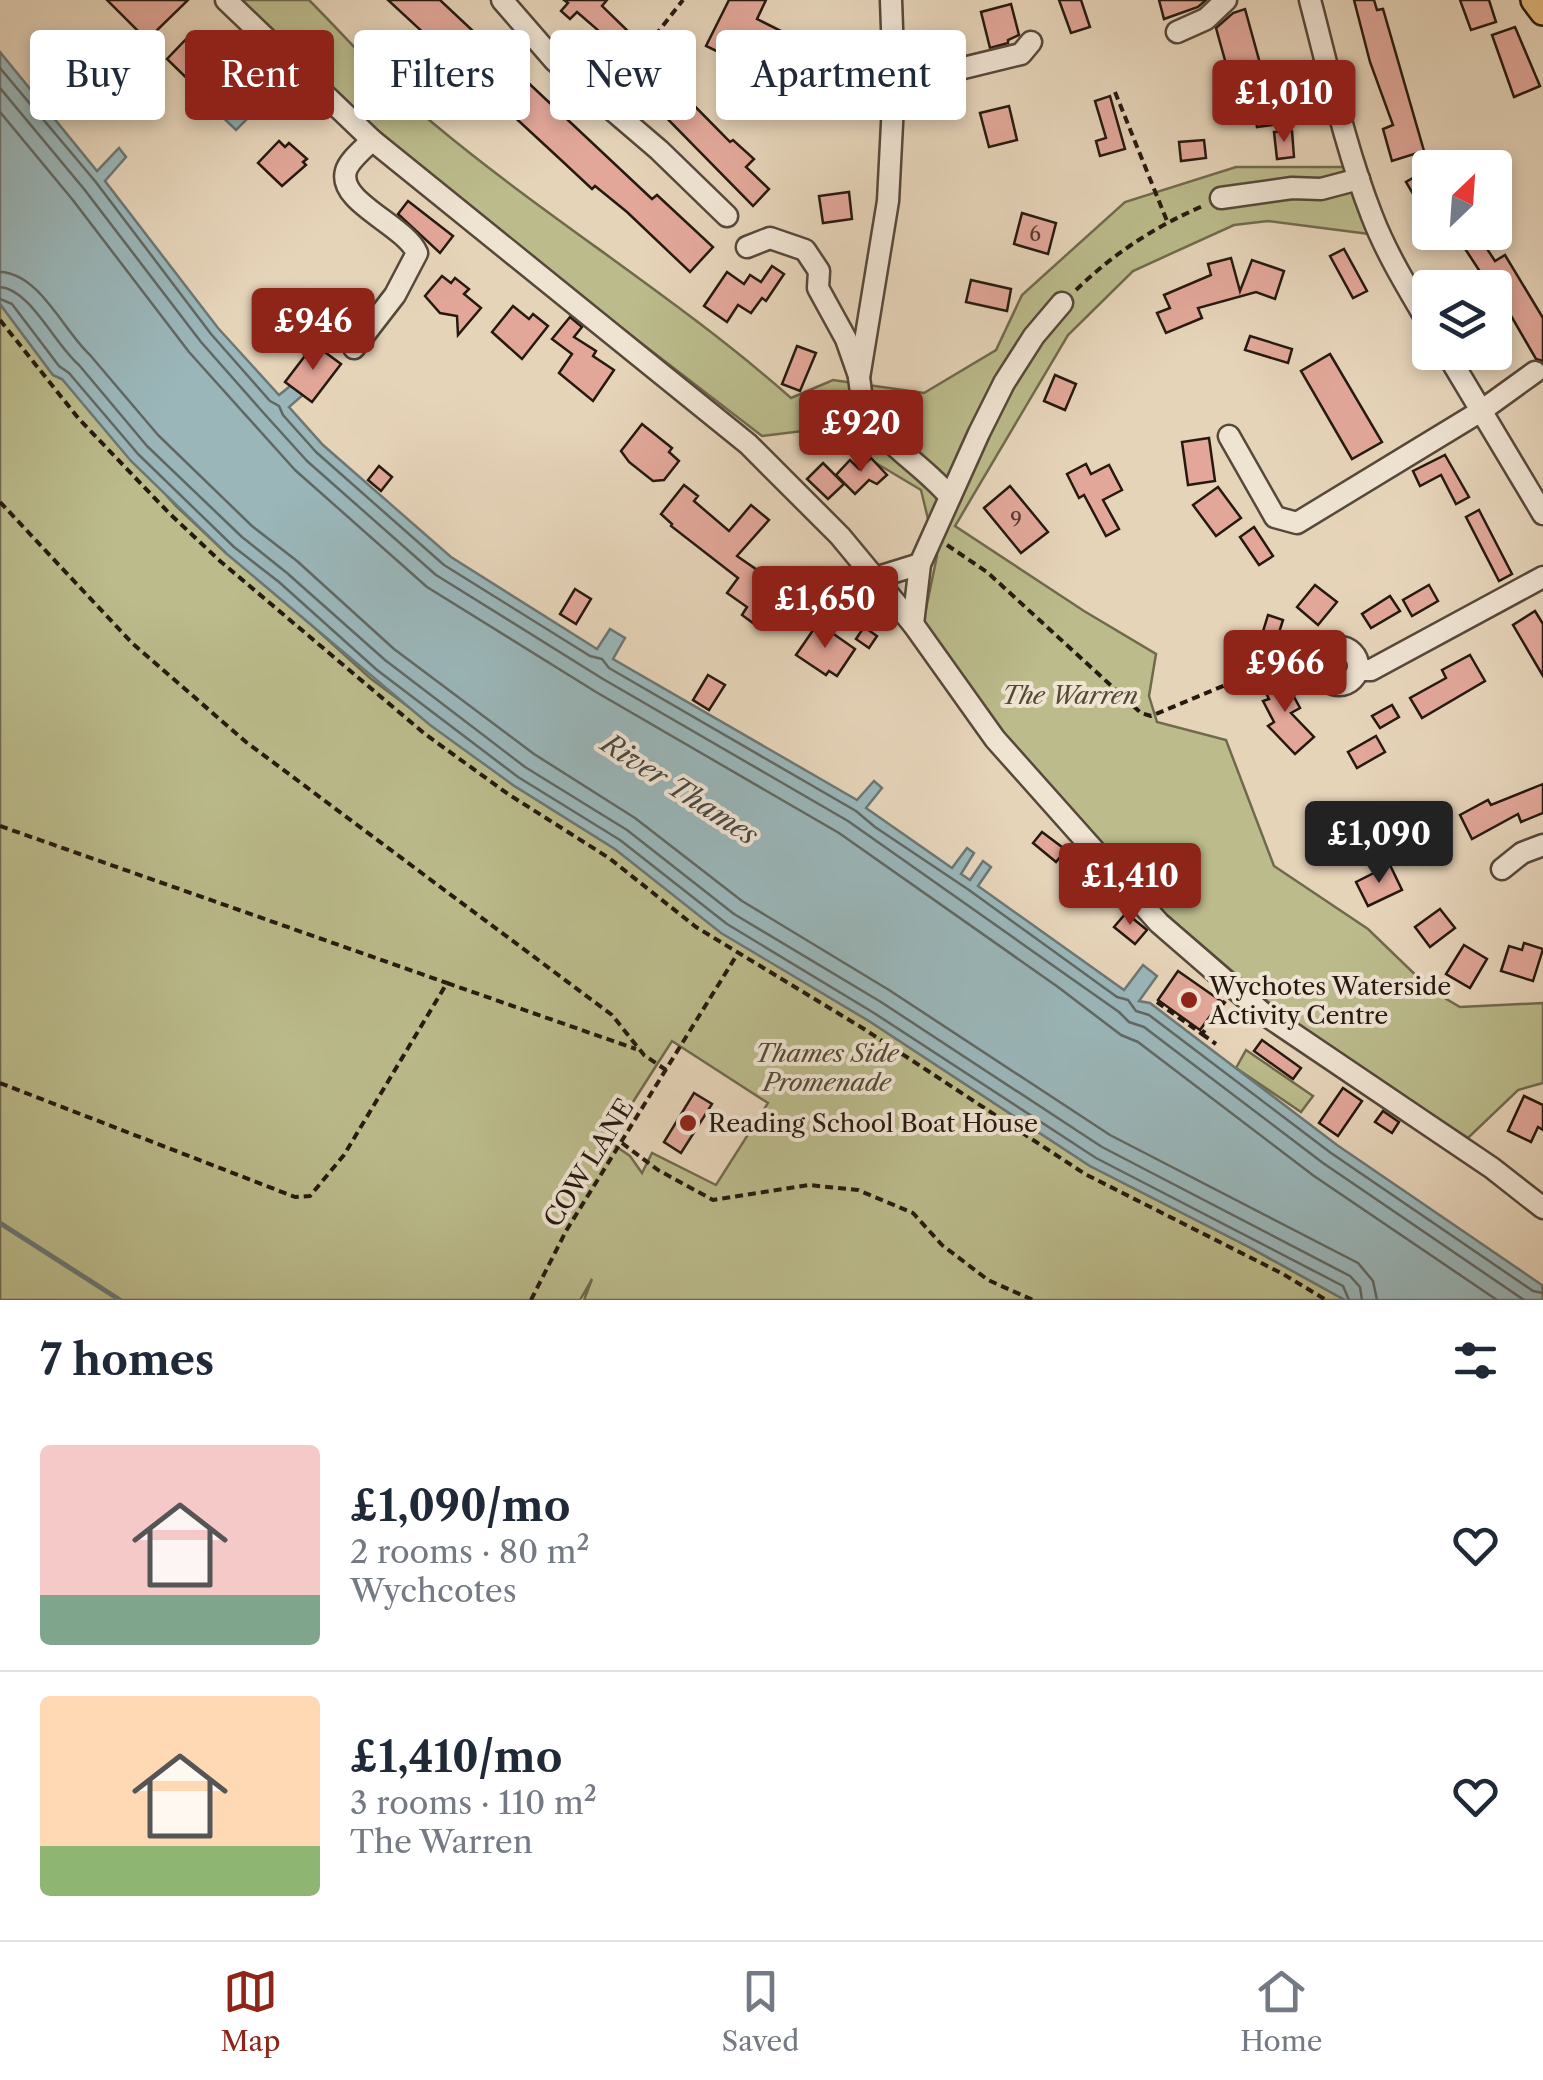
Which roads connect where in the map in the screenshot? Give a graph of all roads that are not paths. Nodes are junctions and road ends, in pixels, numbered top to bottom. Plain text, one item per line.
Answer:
1 (226, 0) edge
2 (502, 0) edge
3 (891, 0) edge
4 (1226, 0) edge
5 (1310, 0) edge
6 (1534, 0) edge
7 (1543, 12) edge
8 (892, 30) edge
9 (1177, 32) dead end
10 (1031, 42) dead end
11 (966, 67) edge
12 (892, 120) edge
13 (372, 140) junction
14 (1359, 179) junction
15 (1221, 198) road end
16 (727, 216) dead end
17 (747, 247) dead end
18 (1412, 296) edge
19 (1062, 303) road end
20 (354, 348) dead end
21 (1456, 370) edge
22 (1535, 372) dead end
23 (860, 378) junction
24 (1480, 411) junction
25 (1230, 436) dead end
26 (950, 497) junction
27 (1543, 514) edge
28 (920, 564) junction
29 (1543, 577) edge
30 (875, 578) junction
31 (913, 624) junction
32 (1321, 659) road end
33 (1543, 844) edge
34 (1502, 869) dead end
35 (1541, 1203) edge

1 - 13 street
2 - 16 street
3 - 8 street
4 - 9 street
5 - 14 street
6 - 7 main road
10 - 11 street
12 - 23 street
13 - 20 street
13 - 30 street
14 - 15 street
14 - 18 street
17 - 23 street
19 - 26 street
21 - 24 street
22 - 24 street
23 - 26 street
24 - 25 street
24 - 27 street
26 - 28 street
28 - 30 street
28 - 31 street
29 - 32 street
30 - 31 street
31 - 35 street
33 - 34 street

